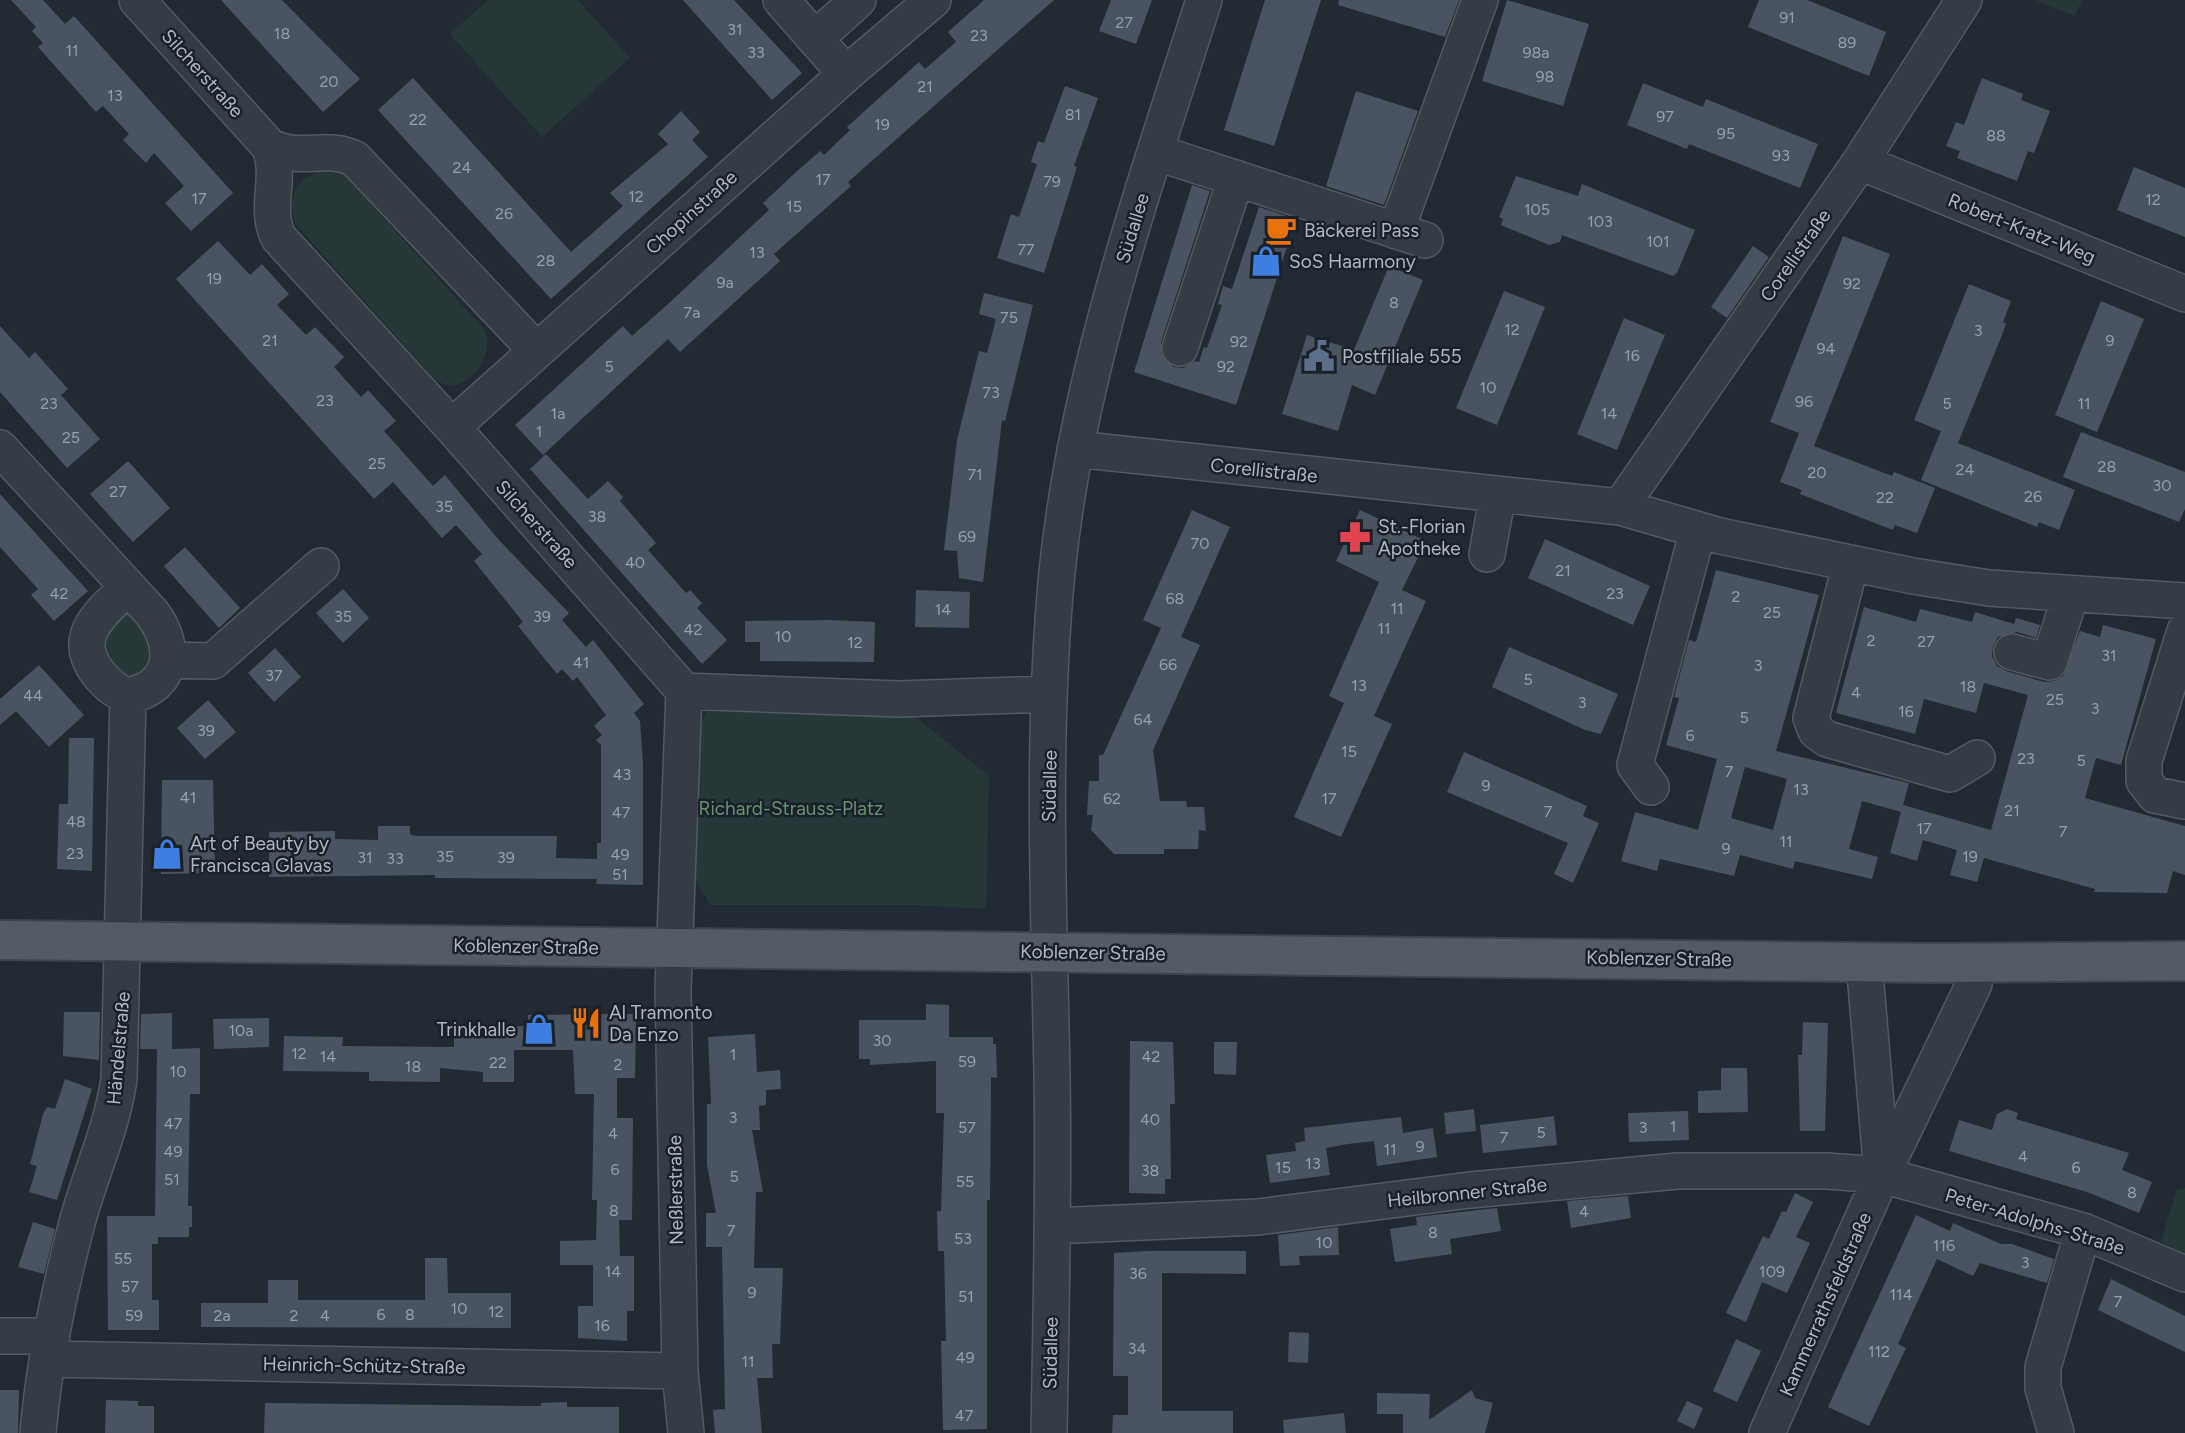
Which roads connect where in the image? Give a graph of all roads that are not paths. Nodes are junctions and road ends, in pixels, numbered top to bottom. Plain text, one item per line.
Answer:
1 (137, 0) edge
2 (781, 0) edge
3 (858, 0) edge
4 (933, 0) edge
5 (1204, 0) edge
6 (1480, 0) edge
7 (1964, 0) edge
8 (815, 39) junction
9 (846, 74) junction
10 (269, 146) junction
11 (1155, 152) junction
12 (1860, 162) junction
13 (1236, 178) junction
14 (2185, 294) edge
15 (1180, 348) dead end
16 (536, 350) junction
17 (452, 428) junction
18 (0, 448) edge
19 (1075, 449) junction
20 (1498, 494) junction
21 (1620, 507) junction
22 (1698, 530) junction
23 (1487, 554) dead end
24 (1851, 563) junction
25 (321, 566) dead end
26 (127, 588) junction
27 (2071, 594) junction
28 (2185, 601) edge
29 (2185, 631) edge
30 (2012, 652) dead end
31 (169, 660) junction
32 (684, 691) junction
33 (1049, 694) junction
34 (128, 696) junction
35 (1977, 758) dead end
36 (1651, 787) dead end
37 (2185, 801) edge
38 (0, 940) edge
39 (123, 942) junction
40 (674, 947) junction
41 (1049, 951) junction
42 (1864, 961) junction
43 (1975, 961) junction
44 (2185, 961) edge
45 (1882, 1175) junction
46 (1052, 1226) junction
47 (2084, 1231) junction
48 (2185, 1274) edge
49 (0, 1336) edge
50 (50, 1348) junction
51 (680, 1371) junction
52 (38, 1433) edge
53 (686, 1433) edge
54 (1049, 1433) edge
55 (1768, 1433) edge
56 (2056, 1433) edge

1 - 10 street, Silcherstraße
2 - 8 street
3 - 8 street
4 - 9 street, Chopinstraße
5 - 11 street, Südallee
6 - 13 street
7 - 12 street, Corellistraße
8 - 9 street
9 - 16 street, Chopinstraße
10 - 16 street
10 - 17 street, Silcherstraße
11 - 13 street
11 - 19 street, Südallee
12 - 14 street, Robert-Kratz-Weg
12 - 21 street, Corellistraße
13 - 15 street
16 - 17 street, Chopinstraße
17 - 32 street, Silcherstraße
18 - 26 street
19 - 20 street, Corellistraße
19 - 33 street, Südallee
20 - 21 street, Corellistraße
20 - 23 street
21 - 22 street, Corellistraße
22 - 24 street, Corellistraße
22 - 36 street
24 - 27 street, Corellistraße
24 - 35 street
25 - 31 street
26 - 31 street
26 - 34 street
27 - 28 street, Corellistraße
27 - 30 street
29 - 37 street
31 - 34 street
32 - 33 street
32 - 40 street
33 - 41 street, Südallee
34 - 39 street, Händelstraße
38 - 39 main road, Koblenzer Straße
39 - 40 main road, Koblenzer Straße
39 - 50 street, Händelstraße
40 - 41 main road, Koblenzer Straße
40 - 51 street, Neßlerstraße
41 - 42 main road, Koblenzer Straße
41 - 46 street, Südallee
42 - 43 main road, Koblenzer Straße
42 - 45 street, Kammerrathsfeldstraße
43 - 44 main road, Koblenzer Straße
43 - 45 street, Kammerrathsfeldstraße
45 - 46 street, Heilbronner Straße
45 - 47 street, Peter-Adolphs-Straße
45 - 55 street, Kammerrathsfeldstraße
46 - 54 street, Südallee
47 - 48 street, Peter-Adolphs-Straße
47 - 56 street
49 - 50 street, Heinrich-Schütz-Straße
50 - 51 street, Heinrich-Schütz-Straße
50 - 52 street, Händelstraße
51 - 53 street, Neßlerstraße

